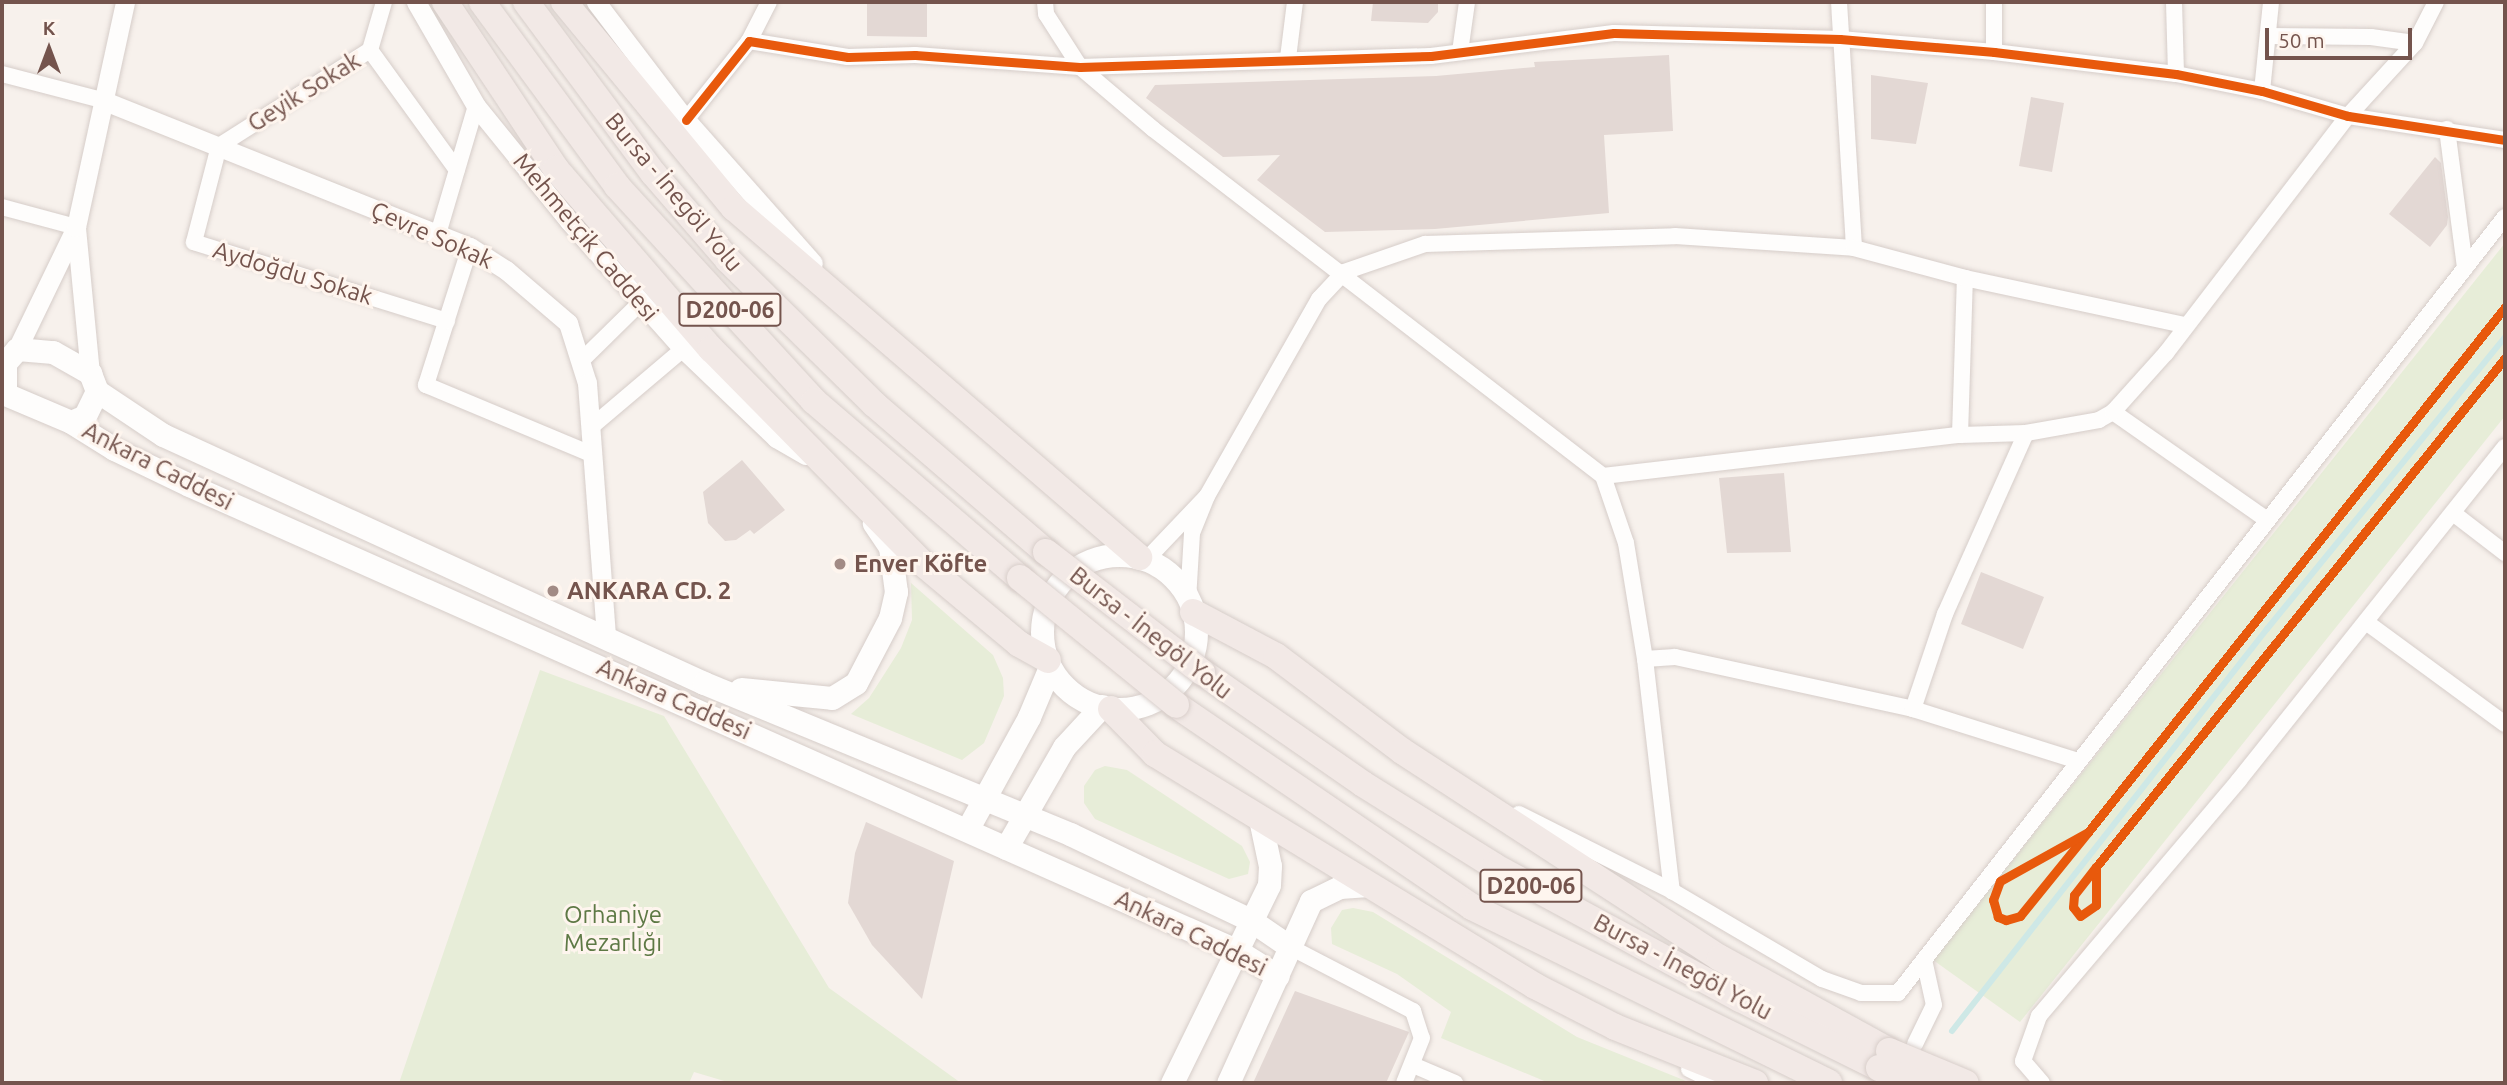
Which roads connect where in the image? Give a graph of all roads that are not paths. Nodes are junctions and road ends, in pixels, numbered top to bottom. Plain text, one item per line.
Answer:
1 (125, 2) edge
2 (384, 2) edge
3 (416, 2) edge
4 (445, 2) edge
5 (482, 2) edge
6 (526, 2) edge
7 (564, 2) edge
8 (596, 2) edge
9 (769, 2) edge
10 (1045, 2) edge
11 (1295, 2) edge
12 (1467, 2) edge
13 (1839, 2) edge
14 (1994, 2) edge
15 (2174, 2) edge
16 (2271, 2) edge
17 (2436, 2) edge
18 (2269, 36) junction
19 (1839, 39) junction
20 (749, 41) junction
21 (2415, 43) junction
22 (370, 50) junction
23 (1460, 52) junction
24 (1994, 52) junction
25 (1288, 58) junction
26 (1080, 68) junction
27 (2, 74) edge
28 (2176, 74) junction
29 (2262, 91) junction
30 (102, 100) junction
31 (476, 106) junction
32 (2348, 116) junction
33 (686, 120) junction
34 (2446, 129) junction
35 (2505, 140) edge
36 (219, 146) junction
37 (457, 170) junction
38 (2, 207) edge
39 (2505, 217) edge
40 (76, 227) junction
41 (438, 234) junction
42 (470, 247) junction
43 (1854, 248) junction
44 (2465, 268) junction
45 (1343, 272) junction
46 (1965, 278) junction
47 (640, 303) junction
48 (447, 321) junction
49 (2185, 325) junction
50 (874, 331) junction
51 (683, 348) junction
52 (9, 351) edge
53 (580, 362) junction
54 (94, 382) junction
55 (3, 397) edge
56 (2113, 412) junction
57 (71, 422) junction
58 (590, 428) junction
59 (2026, 433) junction
60 (1960, 435) junction
61 (2505, 447) edge
62 (591, 454) junction
63 (825, 467) junction
64 (1603, 476) junction
65 (1207, 496) junction
66 (861, 503) junction
67 (2453, 513) junction
68 (2266, 519) junction
69 (2505, 554) edge
70 (1142, 559) junction
71 (1190, 606) junction
72 (2366, 622) junction
73 (606, 638) junction
74 (1645, 659) junction
75 (1049, 664) junction
76 (704, 683) junction
77 (1106, 708) junction
78 (1913, 709) junction
79 (2505, 724) edge
80 (2078, 761) junction
81 (1431, 770) junction
82 (983, 798) junction
83 (1022, 814) junction
84 (1260, 818) junction
85 (967, 830) junction
86 (1006, 848) junction
87 (1368, 885) junction
88 (1672, 891) junction
89 (1252, 921) junction
90 (1290, 947) junction
91 (1236, 950) junction
92 (1923, 960) junction
93 (1278, 976) junction
94 (1631, 1033) junction
95 (1915, 1044) dead end
96 (1884, 1059) junction
97 (1412, 1065) junction
98 (1172, 1083) edge
99 (1228, 1083) edge
100 (1404, 1083) edge
101 (1455, 1083) edge
102 (1717, 1083) edge
103 (1755, 1083) edge
104 (1829, 1083) edge
105 (1918, 1083) edge
106 (1966, 1083) edge
107 (2042, 1083) edge

1 - 30 street
2 - 22 street
3 - 31 street, Mehmetçik Caddesi
4 - 63 highway
5 - 104 highway, Bursa - İnegöl Yolu / D200-06, bridge
6 - 96 highway, Bursa - İnegöl Yolu / D200-06, bridge
7 - 50 highway
8 - 33 street
9 - 20 street
10 - 26 street
11 - 25 street
12 - 23 street
13 - 19 street
14 - 24 street
15 - 28 street
16 - 18 street
17 - 21 street
18 - 21 street
18 - 29 street
19 - 23 street
19 - 24 street
19 - 43 street
20 - 26 street
20 - 33 street
21 - 32 street
22 - 36 street, Geyik Sokak
22 - 37 street, Geyik Sokak
23 - 25 street
24 - 28 street
25 - 26 street
26 - 45 street
27 - 30 street
28 - 29 street
29 - 32 street
30 - 36 street, Çevre Sokak
30 - 40 street
31 - 37 street
31 - 47 street, Mehmetçik Caddesi
32 - 34 street
32 - 49 street
33 - 50 street
34 - 35 street
34 - 44 street
36 - 41 street, Çevre Sokak
36 - 48 street, Aydoğdu Sokak
37 - 41 street
38 - 40 street
39 - 44 street
40 - 52 street
40 - 54 street
41 - 42 street, Çevre Sokak
42 - 48 street
42 - 53 street, Çevre Sokak
43 - 45 street
43 - 46 street
44 - 68 street
45 - 64 street
45 - 65 street
46 - 49 street
46 - 60 street
47 - 51 street, Mehmetçik Caddesi
47 - 53 street
48 - 62 street
49 - 56 street
50 - 70 highway
51 - 58 street
51 - 63 street, Mehmetçik Caddesi
52 - 54 main road, Ankara Caddesi
52 - 55 main road
53 - 58 street, Çevre Sokak
54 - 57 main road
54 - 73 main road, Ankara Caddesi
55 - 57 main road, Ankara Caddesi
56 - 59 street
56 - 68 street
57 - 85 main road, Ankara Caddesi
58 - 62 street, Çevre Sokak
59 - 60 street
59 - 78 street
60 - 64 street
61 - 67 street
62 - 73 street, Çevre Sokak
63 - 66 highway
64 - 74 street
65 - 70 street
65 - 71 street
66 - 75 highway
66 - 76 main road
67 - 69 street
67 - 72 street
68 - 80 street
70 - 71 main road
70 - 75 main road
71 - 77 main road
71 - 81 highway
72 - 79 street
72 - 107 street
73 - 76 main road, Ankara Caddesi
74 - 78 street
74 - 88 street
75 - 77 main road
75 - 82 main road
76 - 82 main road, Ankara Caddesi
77 - 83 main road
77 - 84 highway
78 - 80 street
80 - 92 street
81 - 88 street
81 - 96 highway
82 - 83 main road, Ankara Caddesi
82 - 85 main road
83 - 86 main road
83 - 89 main road, Ankara Caddesi
84 - 87 highway
84 - 89 main road
85 - 86 main road, Ankara Caddesi
86 - 91 main road, Ankara Caddesi
87 - 90 main road
87 - 94 highway
88 - 92 street
89 - 90 main road, Ankara Caddesi
89 - 91 main road
90 - 93 main road
90 - 97 street
91 - 93 main road, Ankara Caddesi
91 - 98 main road
92 - 95 street
93 - 99 main road
94 - 102 street
94 - 103 highway
96 - 105 highway, Bursa - İnegöl Yolu / D200-06, bridge
96 - 106 highway, bridge
97 - 100 street
97 - 101 street

